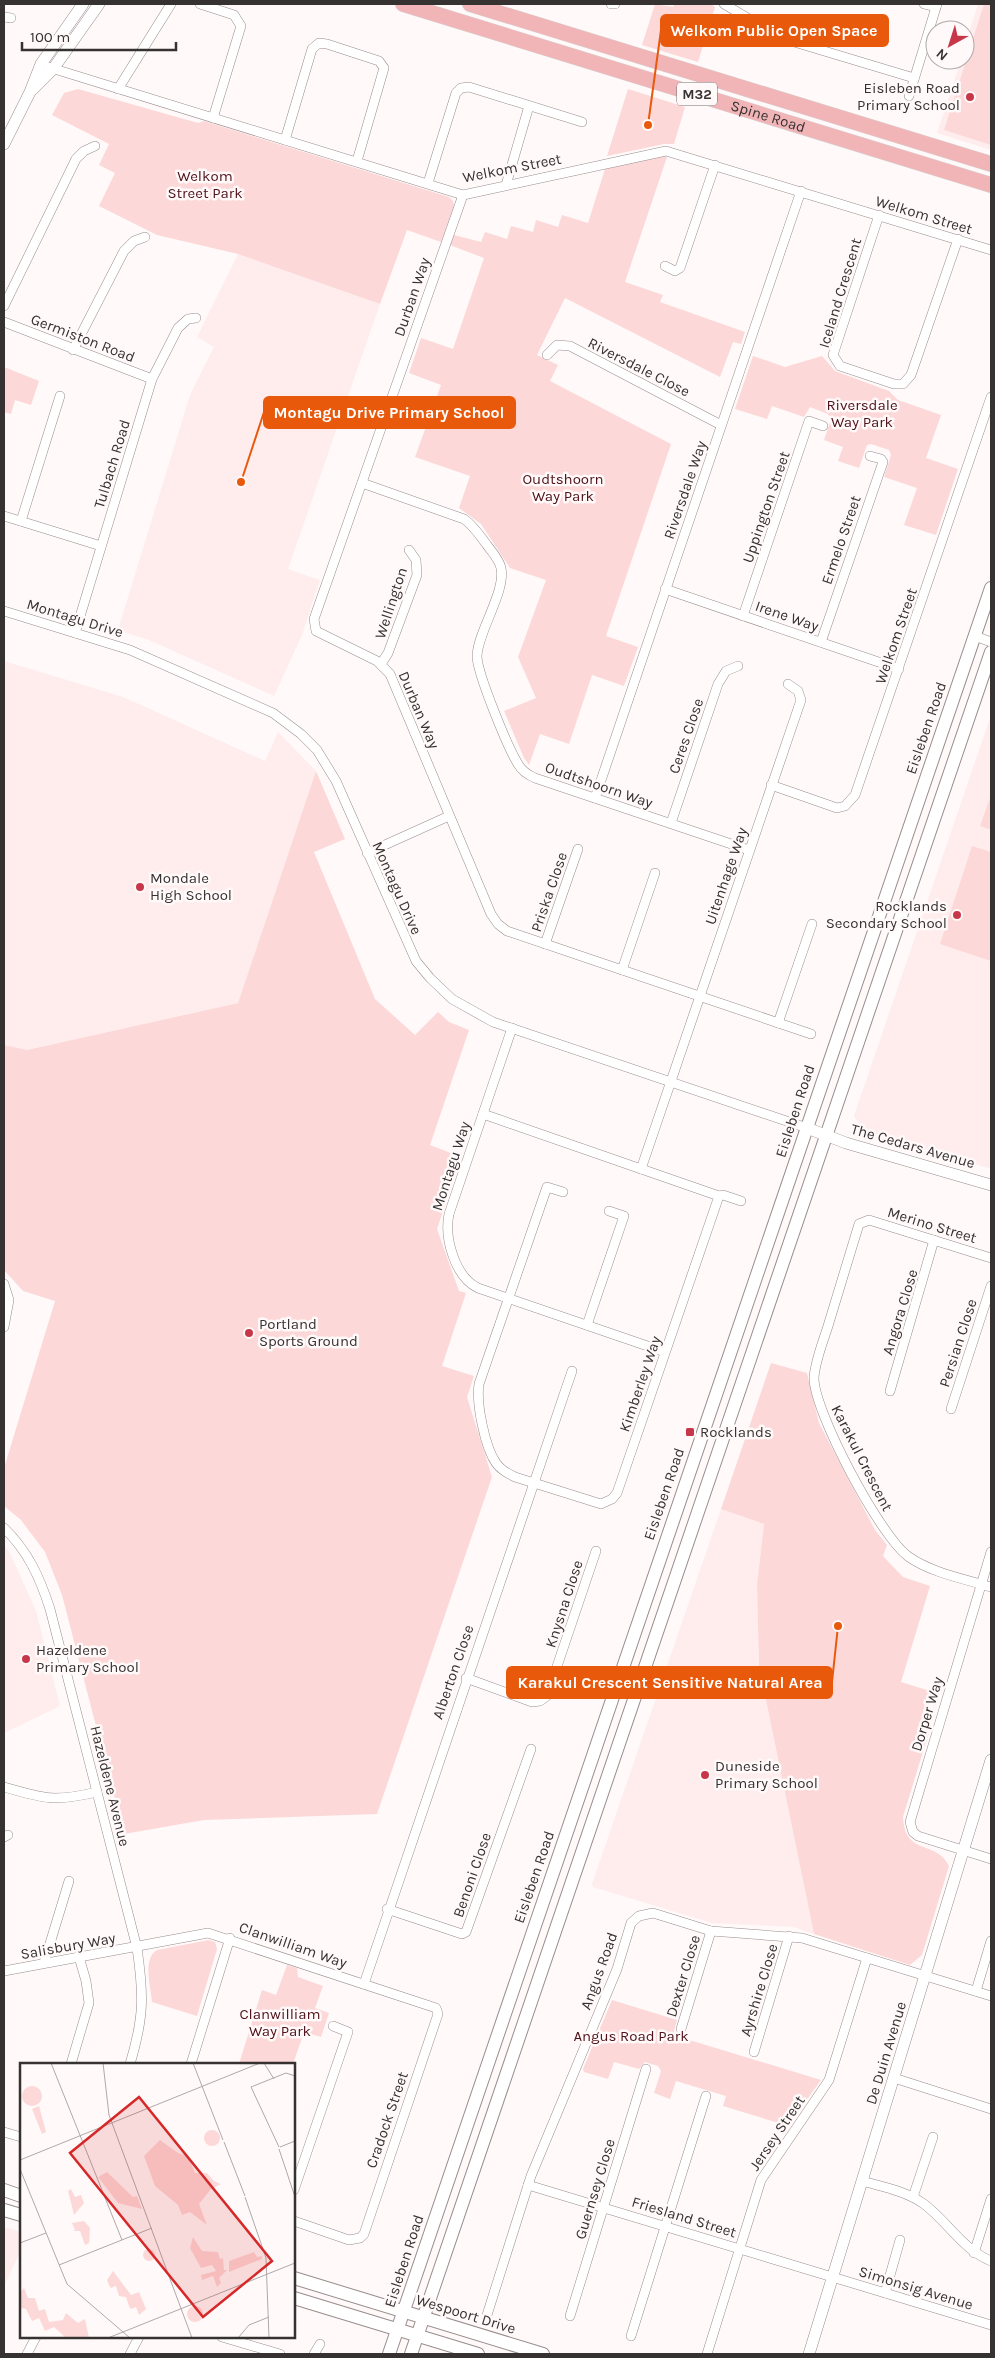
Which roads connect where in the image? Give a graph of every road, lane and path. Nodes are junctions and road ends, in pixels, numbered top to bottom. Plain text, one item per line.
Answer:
1 (82, 4) edge
2 (99, 4) edge
3 (172, 4) edge
4 (200, 4) edge
5 (403, 4) edge
6 (470, 4) edge
7 (611, 4) edge
8 (615, 4) edge
9 (724, 4) edge
10 (924, 4) edge
11 (936, 5) edge
12 (41, 64) junction
13 (53, 69) junction
14 (914, 78) junction
15 (118, 89) junction
16 (30, 92) junction
17 (908, 96) dead end
18 (528, 106) junction
19 (213, 118) junction
20 (582, 122) dead end
21 (285, 140) junction
22 (4, 144) edge
23 (95, 146) dead end
24 (357, 162) junction
25 (715, 164) junction
26 (991, 164) edge
27 (428, 183) junction
28 (506, 185) junction
29 (991, 185) edge
30 (801, 191) junction
31 (463, 195) junction
32 (879, 215) junction
33 (145, 237) dead end
34 (958, 239) junction
35 (991, 250) edge
36 (665, 266) dead end
37 (4, 306) edge
38 (196, 318) dead end
39 (4, 322) edge
40 (73, 350) junction
41 (547, 355) dead end
42 (152, 379) junction
43 (60, 396) dead end
44 (991, 397) edge
45 (721, 425) junction
46 (824, 426) dead end
47 (870, 456) dead end
48 (362, 483) junction
49 (4, 516) edge
50 (21, 521) junction
51 (101, 546) junction
52 (409, 550) dead end
53 (991, 588) edge
54 (665, 589) junction
55 (4, 611) edge
56 (744, 616) junction
57 (75, 632) junction
58 (975, 636) junction
59 (821, 642) junction
60 (991, 642) edge
61 (991, 652) edge
62 (382, 664) junction
63 (738, 666) dead end
64 (899, 669) junction
65 (788, 684) dead end
66 (771, 785) junction
67 (595, 798) junction
68 (449, 816) junction
69 (671, 824) junction
70 (578, 849) dead end
71 (749, 850) junction
72 (367, 853) junction
73 (655, 874) dead end
74 (812, 924) dead end
75 (545, 944) junction
76 (622, 970) junction
77 (700, 996) junction
78 (778, 1023) junction
79 (512, 1028) junction
80 (811, 1034) dead end
81 (670, 1082) junction
82 (483, 1114) junction
83 (807, 1128) junction
84 (826, 1135) junction
85 (641, 1169) junction
86 (991, 1186) edge
87 (563, 1192) dead end
88 (719, 1196) junction
89 (740, 1201) dead end
90 (609, 1211) dead end
91 (864, 1221) joint
92 (934, 1240) junction
93 (991, 1258) edge
94 (4, 1284) edge
95 (991, 1286) edge
96 (508, 1299) junction
97 (586, 1326) junction
98 (4, 1327) edge
99 (666, 1352) junction
100 (572, 1371) dead end
101 (890, 1391) dead end
102 (951, 1409) dead end
103 (532, 1483) junction
104 (4, 1528) edge
105 (596, 1551) dead end
106 (991, 1552) edge
107 (982, 1584) junction
108 (991, 1587) edge
109 (466, 1678) junction
110 (531, 1748) dead end
111 (991, 1760) edge
112 (4, 1787) edge
113 (97, 1792) junction
114 (964, 1851) junction
115 (991, 1859) edge
116 (68, 1881) dead end
117 (387, 1909) junction
118 (711, 1931) junction
119 (790, 1936) junction
120 (230, 1938) junction
121 (991, 1941) edge
122 (137, 1948) junction
123 (79, 1957) junction
124 (867, 1958) junction
125 (44, 1963) junction
126 (4, 1971) edge
127 (925, 1976) junction
128 (364, 1984) junction
129 (976, 1992) junction
130 (991, 1996) edge
131 (438, 2010) joint
132 (333, 2026) dead end
133 (681, 2029) dead end
134 (754, 2052) dead end
135 (71, 2063) edge
136 (130, 2063) edge
137 (191, 2063) edge
138 (646, 2069) dead end
139 (894, 2078) junction
140 (706, 2096) dead end
141 (991, 2109) edge
142 (4, 2132) edge
143 (20, 2137) edge
144 (933, 2137) dead end
145 (862, 2181) junction
146 (528, 2185) junction
147 (295, 2187) edge
148 (4, 2190) edge
149 (20, 2196) edge
150 (913, 2197) junction
151 (991, 2199) edge
152 (604, 2207) junction
153 (4, 2210) edge
154 (20, 2215) edge
155 (295, 2221) edge
156 (666, 2226) junction
157 (900, 2240) dead end
158 (741, 2249) junction
159 (974, 2253) junction
160 (991, 2261) edge
161 (833, 2277) junction
162 (295, 2278) edge
163 (885, 2293) junction
164 (295, 2298) edge
165 (404, 2312) junction
166 (487, 2315) dead end
167 (570, 2316) dead end
168 (424, 2318) junction
169 (991, 2325) edge
170 (398, 2330) junction
171 (418, 2336) junction
172 (631, 2336) dead end
173 (35, 2338) edge
174 (138, 2338) edge
175 (225, 2338) edge
176 (320, 2344) dead end
177 (27, 2354) edge
178 (130, 2354) edge
179 (280, 2354) edge
180 (314, 2354) edge
181 (389, 2354) edge
182 (411, 2354) edge
183 (478, 2354) edge
184 (543, 2354) edge
185 (708, 2354) edge
186 (809, 2354) edge

1 - 12 street
2 - 13 street
3 - 15 street
4 - 19 street
5 - 29 main road, Spine Road / M32
6 - 26 main road, Spine Road / M32
7 - 8 street
9 - 14 street
10 - 11 street
11 - 14 street
12 - 13 street, Welkom Street
12 - 16 street
13 - 15 street, Welkom Street
13 - 16 street
14 - 17 street
15 - 19 street, Welkom Street
16 - 22 street
18 - 20 street
18 - 27 street
18 - 28 street
19 - 21 street, Welkom Street
21 - 24 street, Welkom Street
21 - 24 street
23 - 37 street
24 - 27 street, Welkom Street
25 - 28 street, Welkom Street
25 - 30 street, Welkom Street
25 - 36 street
27 - 31 street, Welkom Street
28 - 31 street, Welkom Street
30 - 32 street, Welkom Street
30 - 45 street, Riversdale Way
31 - 48 street, Durban Way
32 - 34 street, Welkom Street
32 - 34 street, Iceland Crescent
33 - 40 street
34 - 35 street, Welkom Street
38 - 42 street, Tulbach Road
39 - 40 street, Germiston Road
40 - 42 street, Germiston Road
41 - 45 street, Riversdale Close
42 - 51 street, Tulbach Road
43 - 50 street
44 - 64 street, Welkom Street
45 - 54 street, Riversdale Way
46 - 56 street, Uppington Street
47 - 59 street, Ermelo Street
48 - 62 street, Durban Way
48 - 67 street, Oudtshoorn Way
49 - 50 street
50 - 51 street
51 - 57 street, Tulbach Road
52 - 62 street, Wellington
53 - 58 main road, Eisleben Road
54 - 56 street, Irene Way
54 - 67 street, Riversdale Way
55 - 57 street, Montagu Drive
56 - 59 street, Irene Way
57 - 72 street, Montagu Drive
58 - 60 street
58 - 83 main road, Eisleben Road
59 - 64 street, Irene Way
61 - 84 main road
62 - 68 street, Durban Way
63 - 69 street, Ceres Close
64 - 66 street, Welkom Street
65 - 66 street, Uitenhage Way
66 - 71 street, Uitenhage Way
67 - 69 street, Oudtshoorn Way
68 - 72 street
68 - 75 street, Durban Way
69 - 71 street, Oudtshoorn Way
70 - 75 street, Priska Close
71 - 77 street, Uitenhage Way
72 - 79 street, Montagu Drive
73 - 76 street
74 - 78 street
75 - 76 street, Durban Way
76 - 77 street, Durban Way
77 - 78 street, Durban Way
77 - 81 street, Uitenhage Way
78 - 80 street, Durban Way
79 - 81 street, Montagu Drive
79 - 82 street, Montagu Way
81 - 83 street, Montagu Drive
81 - 85 street, Uitenhage Way
82 - 85 street
82 - 96 street, Montagu Way
83 - 84 street, The Cedars Avenue
83 - 165 main road, Eisleben Road
84 - 86 street, The Cedars Avenue
84 - 168 main road
85 - 88 street
87 - 96 street, Kimberley Way
88 - 89 street
88 - 99 street, Kimberley Way
90 - 97 street
91 - 92 street, Merino Street
91 - 107 street, Karakul Crescent
92 - 93 street, Merino Street
92 - 101 street, Angora Close
94 - 98 street
95 - 102 street, Persian Close
96 - 97 street, Montagu Way
96 - 103 street, Kimberley Way
97 - 99 street, Montagu Way
99 - 103 street, Kimberley Way
100 - 103 street, Alberton Close
103 - 109 street, Alberton Close
104 - 113 street, Hazeldene Avenue
105 - 109 street, Knysna Close
106 - 107 street, Dorper Way
107 - 108 street, Karakul Crescent
107 - 114 street, Dorper Way
109 - 117 street, Alberton Close
110 - 117 street, Benoni Close
111 - 114 street, De Duin Avenue
112 - 113 street
113 - 122 street, Hazeldene Avenue
114 - 115 street, Dorper Way
114 - 127 street, De Duin Avenue
116 - 125 street
117 - 128 street, Alberton Close
118 - 119 street, Angus Road
118 - 133 street, Dexter Close
118 - 146 street, Angus Road
119 - 124 street, Angus Road
119 - 134 street, Ayrshire Close
120 - 122 street, Clanwilliam Way
120 - 128 street, Clanwilliam Way
120 - 137 street
121 - 129 street
122 - 123 street, Salisbury Way
122 - 136 street, Hazeldene Avenue
123 - 125 street, Salisbury Way
123 - 135 street
124 - 127 street, Angus Road
124 - 158 street, Jersey Street
125 - 126 street, Salisbury Way
127 - 129 street, Angus Road
127 - 139 street, De Duin Avenue
128 - 131 street, Clanwilliam Way
129 - 130 street, Angus Road
131 - 155 street, Cradock Street
132 - 147 street
138 - 152 street, Guernsey Close
139 - 141 street
139 - 145 street, De Duin Avenue
140 - 156 street
142 - 143 street
144 - 150 street
145 - 150 street
145 - 161 street, De Duin Avenue
146 - 152 street, Friesland Street
146 - 166 street, Angus Road
148 - 149 main road
150 - 159 street
151 - 159 street
152 - 156 street, Friesland Street
152 - 167 street, Guernsey Close
153 - 154 main road
156 - 158 street, Friesland Street
156 - 172 street
157 - 163 street
158 - 161 street, Friesland Street
158 - 185 street, Jersey Street
159 - 160 street
161 - 163 street, Simonsig Avenue
161 - 186 street, De Duin Avenue
162 - 165 main road, Wespoort Drive
163 - 169 street, Simonsig Avenue
164 - 170 main road
165 - 168 main road, Wespoort Drive
165 - 170 main road, Eisleben Road
168 - 171 main road
168 - 184 main road, Wespoort Drive
170 - 171 main road
170 - 181 main road, Eisleben Road
171 - 182 main road
171 - 183 main road
173 - 177 street
174 - 178 street
175 - 179 street
176 - 180 street

